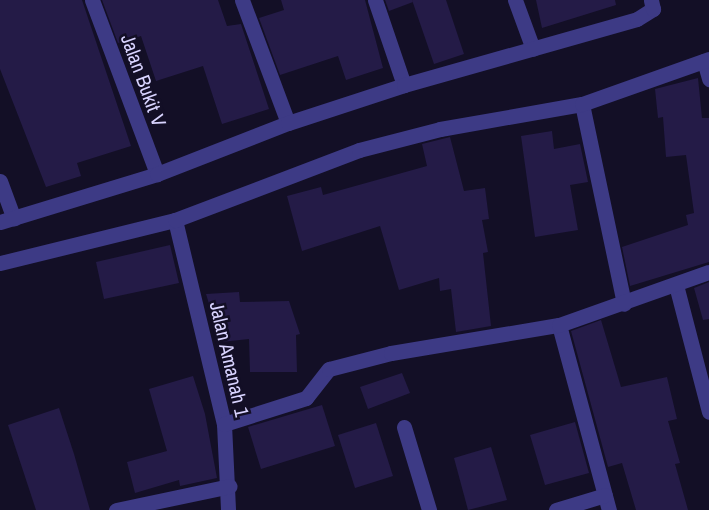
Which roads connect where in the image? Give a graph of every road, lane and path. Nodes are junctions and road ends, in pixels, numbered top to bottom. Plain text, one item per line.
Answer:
1 (92, 0) edge
2 (242, 0) edge
3 (375, 0) edge
4 (515, 0) edge
5 (651, 1) edge
6 (532, 49) junction
7 (706, 60) edge
8 (709, 79) edge
9 (404, 85) junction
10 (582, 104) junction
11 (288, 123) junction
12 (157, 174) junction
13 (0, 181) edge
14 (7, 220) edge
15 (175, 220) junction
16 (0, 263) edge
17 (709, 272) edge
18 (676, 285) junction
19 (624, 304) junction
20 (559, 325) junction
21 (709, 412) edge
22 (224, 424) junction
23 (404, 427) dead end
24 (230, 486) junction
25 (605, 495) junction
26 (116, 510) edge
27 (228, 510) edge
28 (429, 510) edge
29 (556, 510) edge
30 (609, 510) edge

1 - 12 street, Jalan Bukit V
2 - 11 street
3 - 9 street
4 - 6 street
5 - 6 street
6 - 9 street
7 - 8 street
7 - 10 street
9 - 11 street
10 - 15 street
10 - 19 street
11 - 12 street
12 - 14 street
13 - 14 street
15 - 16 street
15 - 22 street, Jalan Amanah 1
17 - 18 street
18 - 19 street
18 - 21 street
19 - 20 street
20 - 22 street
20 - 25 street
22 - 24 street, Jalan Amanah 1
23 - 28 street
24 - 26 street
24 - 27 street, Jalan Amanah 1
25 - 29 street
25 - 30 street

